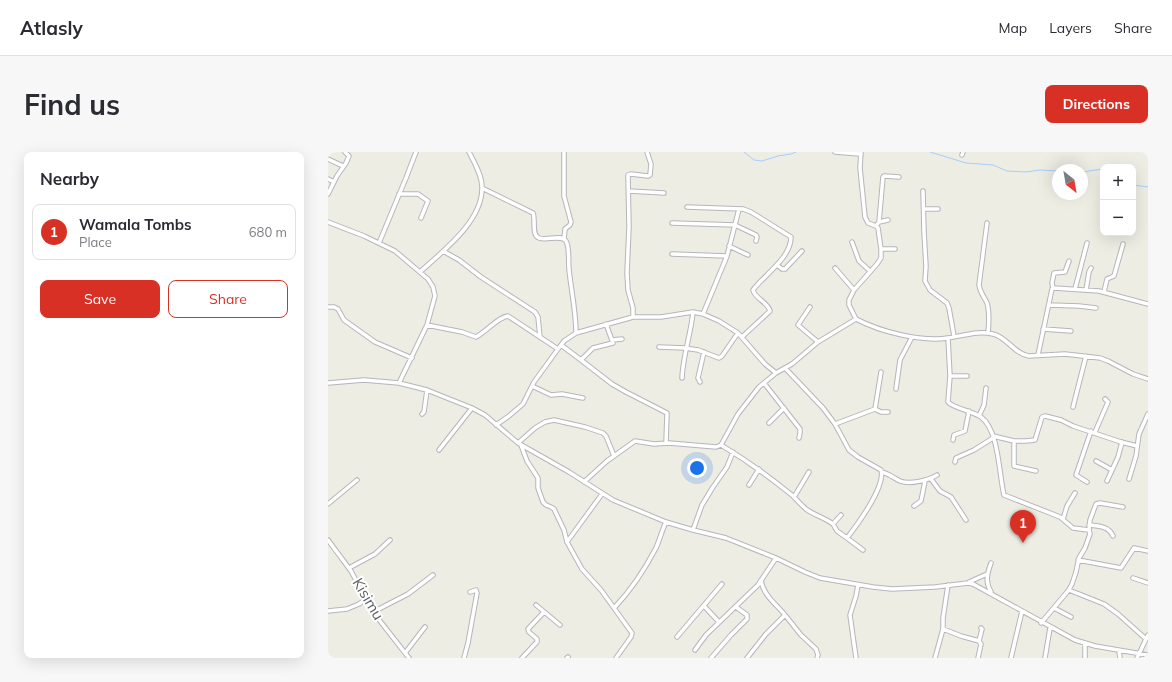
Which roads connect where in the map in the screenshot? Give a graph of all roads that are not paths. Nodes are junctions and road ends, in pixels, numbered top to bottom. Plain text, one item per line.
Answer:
1 (346, 152) edge
2 (416, 152) edge
3 (470, 152) edge
4 (564, 152) edge
5 (647, 152) edge
6 (835, 152) edge
7 (860, 153) edge
8 (328, 159) edge
9 (343, 166) junction
10 (899, 177) dead end
11 (328, 179) edge
12 (334, 182) junction
13 (482, 188) junction
14 (629, 191) junction
15 (923, 191) dead end
16 (664, 193) dead end
17 (328, 194) edge
18 (399, 194) junction
19 (687, 207) dead end
20 (739, 209) junction
21 (924, 209) junction
22 (938, 209) dead end
23 (421, 218) dead end
24 (888, 220) dead end
25 (328, 222) edge
26 (879, 222) junction
27 (672, 223) dead end
28 (988, 224) dead end
29 (735, 225) junction
30 (876, 226) junction
31 (564, 239) junction
32 (756, 241) dead end
33 (852, 242) dead end
34 (1087, 242) dead end
35 (379, 243) junction
36 (1123, 244) dead end
37 (729, 246) junction
38 (895, 249) dead end
39 (881, 250) junction
40 (443, 251) junction
41 (802, 251) dead end
42 (672, 254) dead end
43 (748, 255) dead end
44 (727, 256) junction
45 (1069, 262) dead end
46 (777, 265) junction
47 (835, 268) dead end
48 (1091, 268) dead end
49 (870, 271) junction
50 (420, 272) junction
51 (1053, 288) junction
52 (1075, 289) junction
53 (854, 290) junction
54 (1086, 290) junction
55 (1104, 292) junction
56 (1148, 304) edge
57 (1048, 305) junction
58 (328, 307) edge
59 (810, 307) dead end
60 (1096, 308) dead end
61 (693, 312) junction
62 (703, 314) junction
63 (633, 316) junction
64 (856, 320) junction
65 (606, 324) junction
66 (427, 325) junction
67 (1043, 329) junction
68 (1071, 331) dead end
69 (576, 333) junction
70 (738, 333) junction
71 (988, 333) junction
72 (540, 336) junction
73 (954, 336) junction
74 (742, 337) junction
75 (912, 337) junction
76 (948, 338) junction
77 (622, 339) dead end
78 (612, 340) junction
79 (818, 342) junction
80 (559, 347) junction
81 (659, 347) dead end
82 (685, 348) junction
83 (704, 352) junction
84 (1038, 355) junction
85 (1086, 356) junction
86 (412, 358) junction
87 (581, 360) junction
88 (785, 368) junction
89 (881, 372) dead end
90 (776, 373) junction
91 (950, 376) junction
92 (966, 376) dead end
93 (682, 378) dead end
94 (1148, 378) edge
95 (700, 382) dead end
96 (328, 383) edge
97 (399, 383) junction
98 (764, 383) junction
99 (532, 386) junction
100 (986, 388) dead end
101 (896, 389) dead end
102 (426, 390) junction
103 (583, 398) dead end
104 (1105, 399) dead end
105 (1073, 407) dead end
106 (472, 408) junction
107 (784, 408) junction
108 (875, 409) junction
109 (969, 411) junction
110 (888, 412) dead end
111 (422, 414) dead end
112 (1148, 414) edge
113 (979, 416) junction
114 (769, 423) dead end
115 (835, 424) junction
116 (496, 425) junction
117 (1093, 432) junction
118 (993, 437) junction
119 (799, 438) dead end
120 (953, 440) dead end
121 (1014, 441) junction
122 (1122, 442) junction
123 (666, 443) junction
124 (520, 444) junction
125 (721, 445) junction
126 (1137, 446) junction
127 (439, 450) dead end
128 (733, 452) junction
129 (614, 456) junction
130 (1096, 461) dead end
131 (955, 462) dead end
132 (759, 469) junction
133 (1112, 470) junction
134 (1036, 471) dead end
135 (809, 472) dead end
136 (882, 472) junction
137 (937, 475) dead end
138 (1129, 478) dead end
139 (931, 479) junction
140 (357, 480) dead end
141 (925, 481) junction
142 (1107, 481) dead end
143 (584, 482) junction
144 (1087, 482) dead end
145 (749, 485) dead end
146 (1075, 493) dead end
147 (602, 494) junction
148 (794, 497) junction
149 (328, 504) edge
150 (914, 506) dead end
151 (1122, 507) dead end
152 (841, 515) dead end
153 (1063, 519) junction
154 (966, 520) dead end
155 (666, 522) junction
156 (833, 524) junction
157 (1089, 525) junction
158 (693, 530) junction
159 (1089, 530) junction
160 (1113, 536) dead end
161 (847, 538) junction
162 (328, 540) edge
163 (390, 540) dead end
164 (567, 542) junction
165 (863, 550) dead end
166 (1148, 551) edge
167 (776, 558) junction
168 (1078, 560) junction
169 (991, 563) dead end
170 (349, 568) junction
171 (987, 574) junction
172 (433, 575) dead end
173 (1133, 578) dead end
174 (761, 580) junction
175 (968, 583) junction
176 (1148, 583) edge
177 (722, 584) dead end
178 (858, 585) junction
179 (948, 586) junction
180 (1069, 590) junction
181 (470, 592) dead end
182 (991, 593) junction
183 (366, 599) junction
184 (536, 605) dead end
185 (704, 606) junction
186 (615, 607) junction
187 (736, 607) junction
188 (1054, 608) junction
189 (328, 611) edge
190 (1022, 611) junction
191 (373, 612) junction
192 (544, 612) junction
193 (785, 615) junction
194 (1071, 617) dead end
195 (719, 622) junction
196 (1041, 623) junction
197 (560, 625) dead end
198 (425, 627) dead end
199 (981, 628) dead end
200 (1050, 628) junction
201 (943, 629) junction
202 (677, 637) dead end
203 (1147, 637) edge
204 (979, 641) junction
205 (1085, 644) junction
206 (695, 650) dead end
207 (1119, 651) junction
208 (405, 653) junction
209 (1148, 655) edge
210 (1137, 656) edge
211 (750, 657) edge
212 (409, 658) edge
213 (464, 658) edge
214 (522, 658) edge
215 (616, 658) edge
216 (711, 658) edge
217 (818, 658) edge
218 (856, 658) edge
219 (935, 658) edge
220 (978, 658) edge
221 (1011, 658) edge
222 (1045, 658) edge
223 (1085, 658) edge
224 (1120, 658) edge

1 - 9 street
2 - 18 street
3 - 13 street
4 - 31 street
5 - 14 street
6 - 7 street
7 - 30 street
8 - 9 street
9 - 12 street
10 - 26 street
11 - 12 street
12 - 17 street
13 - 31 street
13 - 40 street
14 - 16 street
14 - 63 street
15 - 21 street
18 - 23 street
18 - 35 street
19 - 20 street
20 - 29 street
20 - 46 street
21 - 22 street
21 - 73 street
24 - 26 street
25 - 35 street
26 - 30 street
27 - 29 street
28 - 71 street
29 - 32 street
29 - 37 street
30 - 39 street
31 - 69 street
33 - 49 street
34 - 52 street
35 - 50 street
36 - 55 street
37 - 43 street
37 - 44 street
38 - 39 street
39 - 49 street
40 - 50 street
40 - 72 street
41 - 46 street
42 - 44 street
44 - 62 street
45 - 51 street
46 - 74 street
47 - 53 street
48 - 54 street
49 - 53 street
50 - 66 street
51 - 52 street
51 - 57 street
52 - 54 street
53 - 64 street
54 - 55 street
55 - 56 street
57 - 60 street
57 - 67 street
58 - 86 street
59 - 79 street
61 - 62 street
61 - 63 street
61 - 82 street
62 - 70 street
63 - 65 street
64 - 75 street
64 - 79 street
65 - 69 street
65 - 78 street
66 - 72 street
66 - 86 street
67 - 68 street
67 - 84 street
69 - 80 street
70 - 74 street
70 - 83 street
71 - 73 street
71 - 84 street
72 - 80 street
73 - 76 street
74 - 90 street
75 - 76 street
75 - 101 street
76 - 91 street
77 - 78 street
78 - 87 street
79 - 88 street
80 - 87 street
80 - 99 street
81 - 82 street
82 - 83 street
82 - 93 street
83 - 95 street
84 - 85 street
85 - 94 street
85 - 105 street
86 - 97 street
87 - 123 street
88 - 90 street
88 - 115 street
89 - 108 street
90 - 98 street
91 - 92 street
91 - 109 street
96 - 97 street
97 - 102 street
98 - 107 street
98 - 125 street
99 - 103 street
99 - 116 street
100 - 113 street
102 - 106 street
102 - 111 street
104 - 117 street
106 - 116 street
106 - 127 street
107 - 114 street
107 - 119 street
108 - 110 street
108 - 115 street
109 - 113 street
109 - 120 street
112 - 126 street
113 - 118 street
115 - 136 street
116 - 124 street
117 - 121 street
117 - 122 street
117 - 144 street
118 - 121 street
118 - 131 street
118 - 153 street
121 - 134 street
122 - 126 street
122 - 133 street
123 - 125 street
123 - 129 street
124 - 129 street
124 - 143 street
124 - 164 street
125 - 128 street
126 - 138 street
128 - 132 street
128 - 158 street
129 - 143 street
130 - 133 street
132 - 145 street
132 - 148 street
133 - 142 street
135 - 148 street
136 - 141 street
136 - 161 street
137 - 139 street
139 - 141 street
139 - 154 street
140 - 149 street
141 - 150 street
143 - 147 street
146 - 153 street
147 - 155 street
147 - 164 street
148 - 156 street
151 - 157 street
152 - 156 street
153 - 159 street
155 - 158 street
155 - 186 street
156 - 161 street
157 - 159 street
157 - 160 street
158 - 167 street
159 - 168 street
161 - 165 street
162 - 170 street, Kisimu
163 - 170 street
164 - 186 street
166 - 168 street
167 - 174 street
167 - 178 street
168 - 180 street
169 - 171 street
170 - 183 street, Kisimu
171 - 175 street
171 - 182 street
172 - 191 street
173 - 176 street
174 - 187 street
174 - 193 street
175 - 179 street
175 - 182 street
177 - 185 street
178 - 179 street
178 - 218 street
179 - 201 street
180 - 188 street
180 - 203 street
181 - 213 street
182 - 190 street
183 - 189 street
183 - 191 street, Kisimu
184 - 192 street
185 - 195 street
185 - 202 street
186 - 215 street
187 - 195 street
187 - 216 street
188 - 194 street
188 - 196 street
190 - 196 street
190 - 221 street
191 - 208 street, Kisimu
192 - 197 street
192 - 214 street
193 - 211 street
193 - 217 street
195 - 206 street
196 - 200 street
198 - 208 street
199 - 204 street
200 - 205 street
200 - 222 street
201 - 204 street
201 - 219 street
203 - 210 street
204 - 220 street
205 - 207 street
205 - 223 street
207 - 210 street
207 - 224 street
208 - 212 street, Kisimu
209 - 210 street

